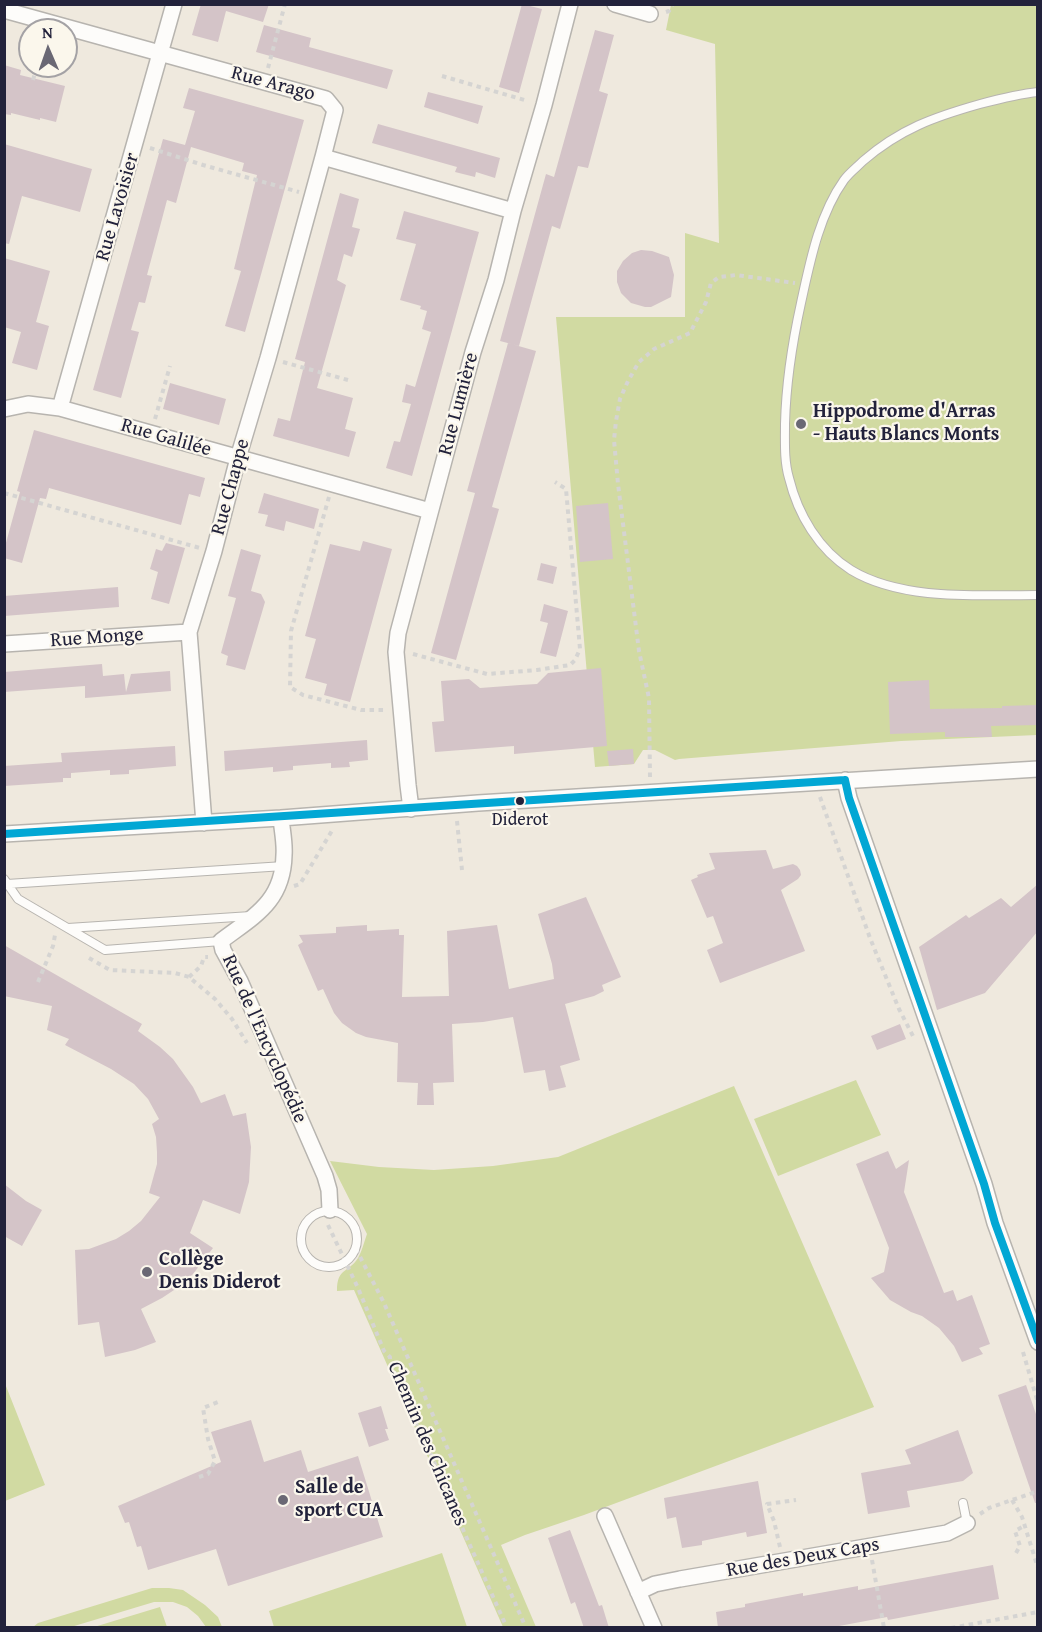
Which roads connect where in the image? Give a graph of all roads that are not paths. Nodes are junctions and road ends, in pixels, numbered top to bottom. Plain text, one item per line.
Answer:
1 (174, 4) edge
2 (570, 4) edge
3 (615, 4) edge
4 (4, 10) edge
5 (650, 14) dead end
6 (159, 53) junction
7 (1038, 92) edge
8 (323, 157) junction
9 (513, 211) junction
10 (60, 408) junction
11 (4, 409) edge
12 (238, 458) junction
13 (430, 511) junction
14 (1038, 595) edge
15 (189, 633) junction
16 (4, 644) edge
17 (1038, 769) edge
18 (845, 780) junction
19 (411, 809) junction
20 (281, 818) junction
21 (204, 823) junction
22 (4, 834) edge
23 (284, 866) junction
24 (6, 882) edge
25 (254, 916) junction
26 (67, 928) junction
27 (222, 946) junction
28 (326, 1211) junction
29 (1038, 1342) edge
30 (963, 1503) dead end
31 (605, 1516) dead end
32 (967, 1523) joint
33 (638, 1592) junction
34 (654, 1628) edge

1 - 6 street, Rue Lavoisier
2 - 9 street, Rue Lumière
3 - 5 street
4 - 6 street, Rue Arago
6 - 8 street, Rue Arago
6 - 10 street, Rue Lavoisier
7 - 14 lane
8 - 9 street
8 - 12 street, Rue Chappe
9 - 13 street, Rue Lumière
10 - 11 street, Rue Galilée
10 - 12 street, Rue Galilée
12 - 13 street, Rue Galilée
12 - 15 street, Rue Chappe
13 - 19 street, Rue Lumière
15 - 16 street, Rue Monge
15 - 21 street, Rue Chappe
17 - 18 street
18 - 19 street
18 - 29 street
19 - 20 street
20 - 21 street
20 - 23 street, Rue de l'Encyclopédie
21 - 22 street
23 - 24 lane
23 - 25 street, Rue de l'Encyclopédie
24 - 26 lane
25 - 26 lane
25 - 27 street, Rue de l'Encyclopédie
26 - 27 lane
27 - 28 street, Rue de l'Encyclopédie
28 - 28 lane
30 - 32 lane
31 - 33 street
32 - 33 street, Rue des Deux Caps
33 - 34 street

